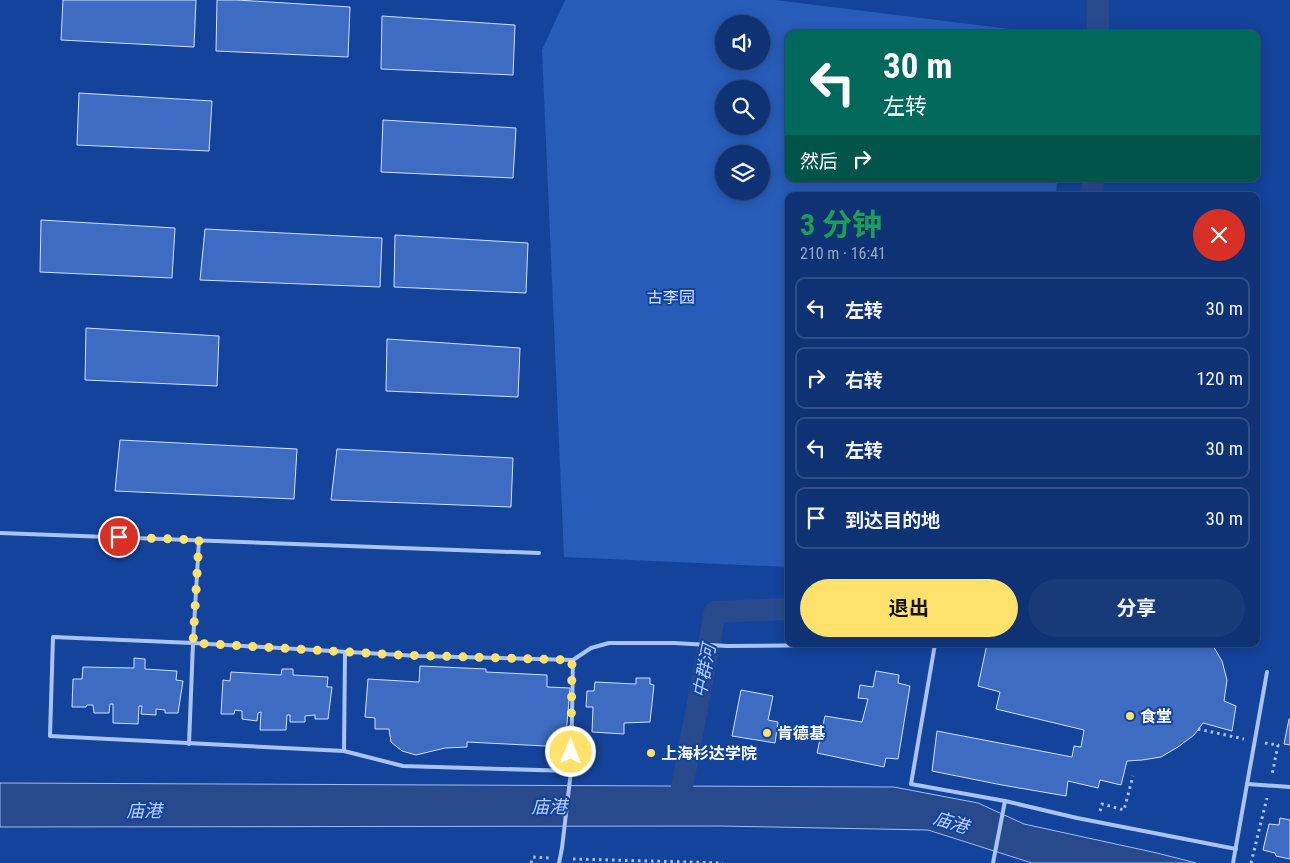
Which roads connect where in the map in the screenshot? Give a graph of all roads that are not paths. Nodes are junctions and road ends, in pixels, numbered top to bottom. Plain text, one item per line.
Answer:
1 (0, 533) edge
2 (199, 540) junction
3 (539, 553) dead end
4 (193, 643) junction
5 (785, 645) edge
6 (934, 647) edge
7 (346, 653) junction
8 (572, 660) junction
9 (1267, 672) dead end
10 (189, 744) junction
11 (344, 751) junction
12 (571, 771) junction
13 (1247, 784) junction
14 (1290, 786) edge
15 (1005, 801) junction
16 (1236, 849) junction
17 (560, 861) edge
18 (993, 863) edge
19 (1233, 863) edge

1 - 2 lane
2 - 3 lane
2 - 4 lane
4 - 7 lane
4 - 10 lane
4 - 10 lane
5 - 8 lane
6 - 15 lane
7 - 8 lane
7 - 11 lane
8 - 12 lane
9 - 13 lane
10 - 11 lane
11 - 12 lane
12 - 17 lane
13 - 14 lane
13 - 16 lane
15 - 16 lane
15 - 18 lane
16 - 19 lane

